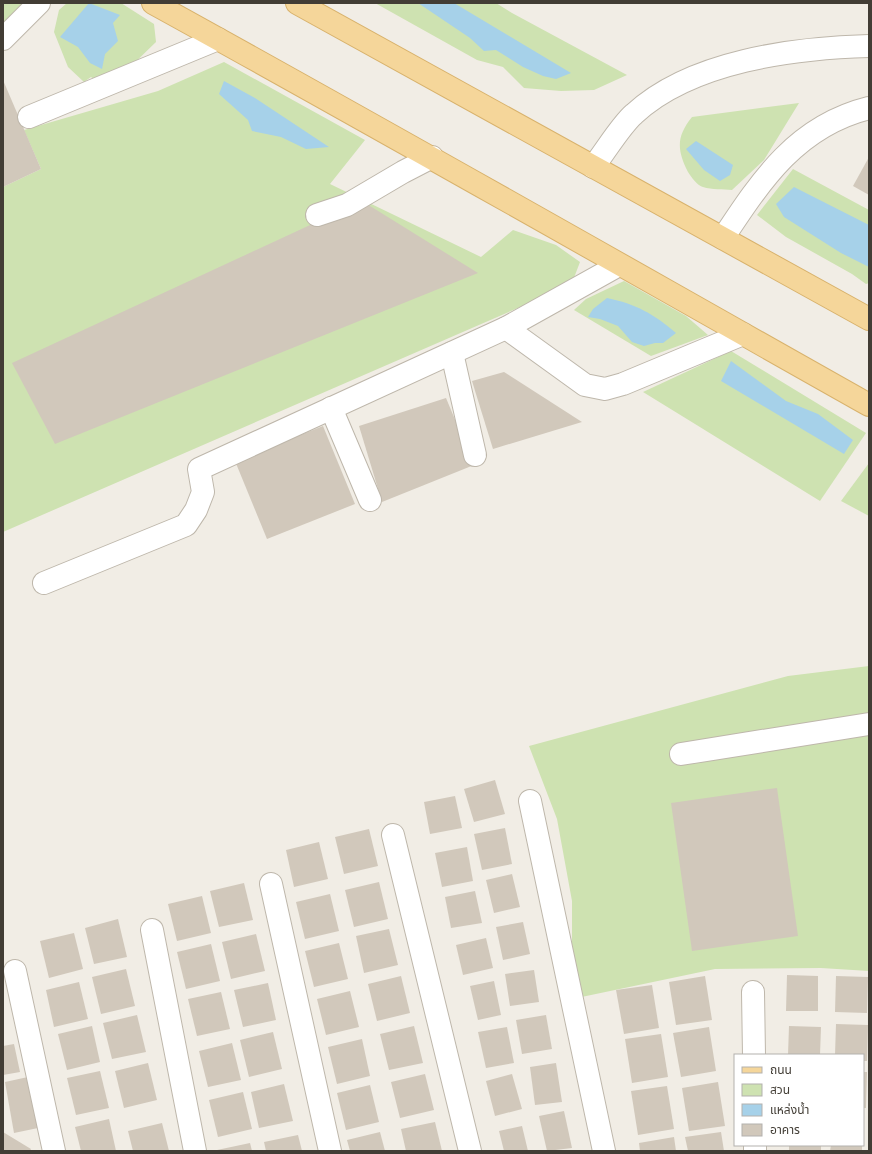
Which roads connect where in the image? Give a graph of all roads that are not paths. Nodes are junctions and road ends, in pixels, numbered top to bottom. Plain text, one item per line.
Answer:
1 (39, 3) edge
2 (153, 3) edge
3 (296, 3) edge
4 (321, 9) edge
5 (218, 38) junction
6 (3, 39) edge
7 (869, 46) edge
8 (869, 108) edge
9 (29, 117) dead end
10 (432, 157) junction
11 (593, 167) junction
12 (317, 216) dead end
13 (724, 238) junction
14 (611, 270) junction
15 (868, 316) edge
16 (506, 328) junction
17 (742, 334) junction
18 (452, 353) junction
19 (869, 405) edge
20 (331, 408) junction
21 (475, 455) dead end
22 (370, 500) dead end
23 (44, 583) dead end
24 (869, 724) edge
25 (681, 754) dead end
26 (530, 801) dead end
27 (393, 835) dead end
28 (271, 884) dead end
29 (152, 930) dead end
30 (15, 971) dead end
31 (753, 992) dead end
32 (754, 1054) edge
33 (54, 1151) edge
34 (195, 1151) edge
35 (330, 1151) edge
36 (470, 1151) edge
37 (604, 1151) edge

1 - 6 street
2 - 5 main road
3 - 4 main road
4 - 11 main road
5 - 9 street
5 - 10 main road
7 - 11 street
8 - 13 street
10 - 12 street
10 - 14 main road
11 - 13 main road
13 - 15 main road
14 - 16 street
14 - 17 main road
16 - 17 street
16 - 18 street
17 - 19 main road
18 - 20 street
18 - 21 street
20 - 22 street
20 - 23 street
24 - 25 street
26 - 37 street
27 - 36 street
28 - 35 street
29 - 34 street
30 - 33 street
31 - 32 street

